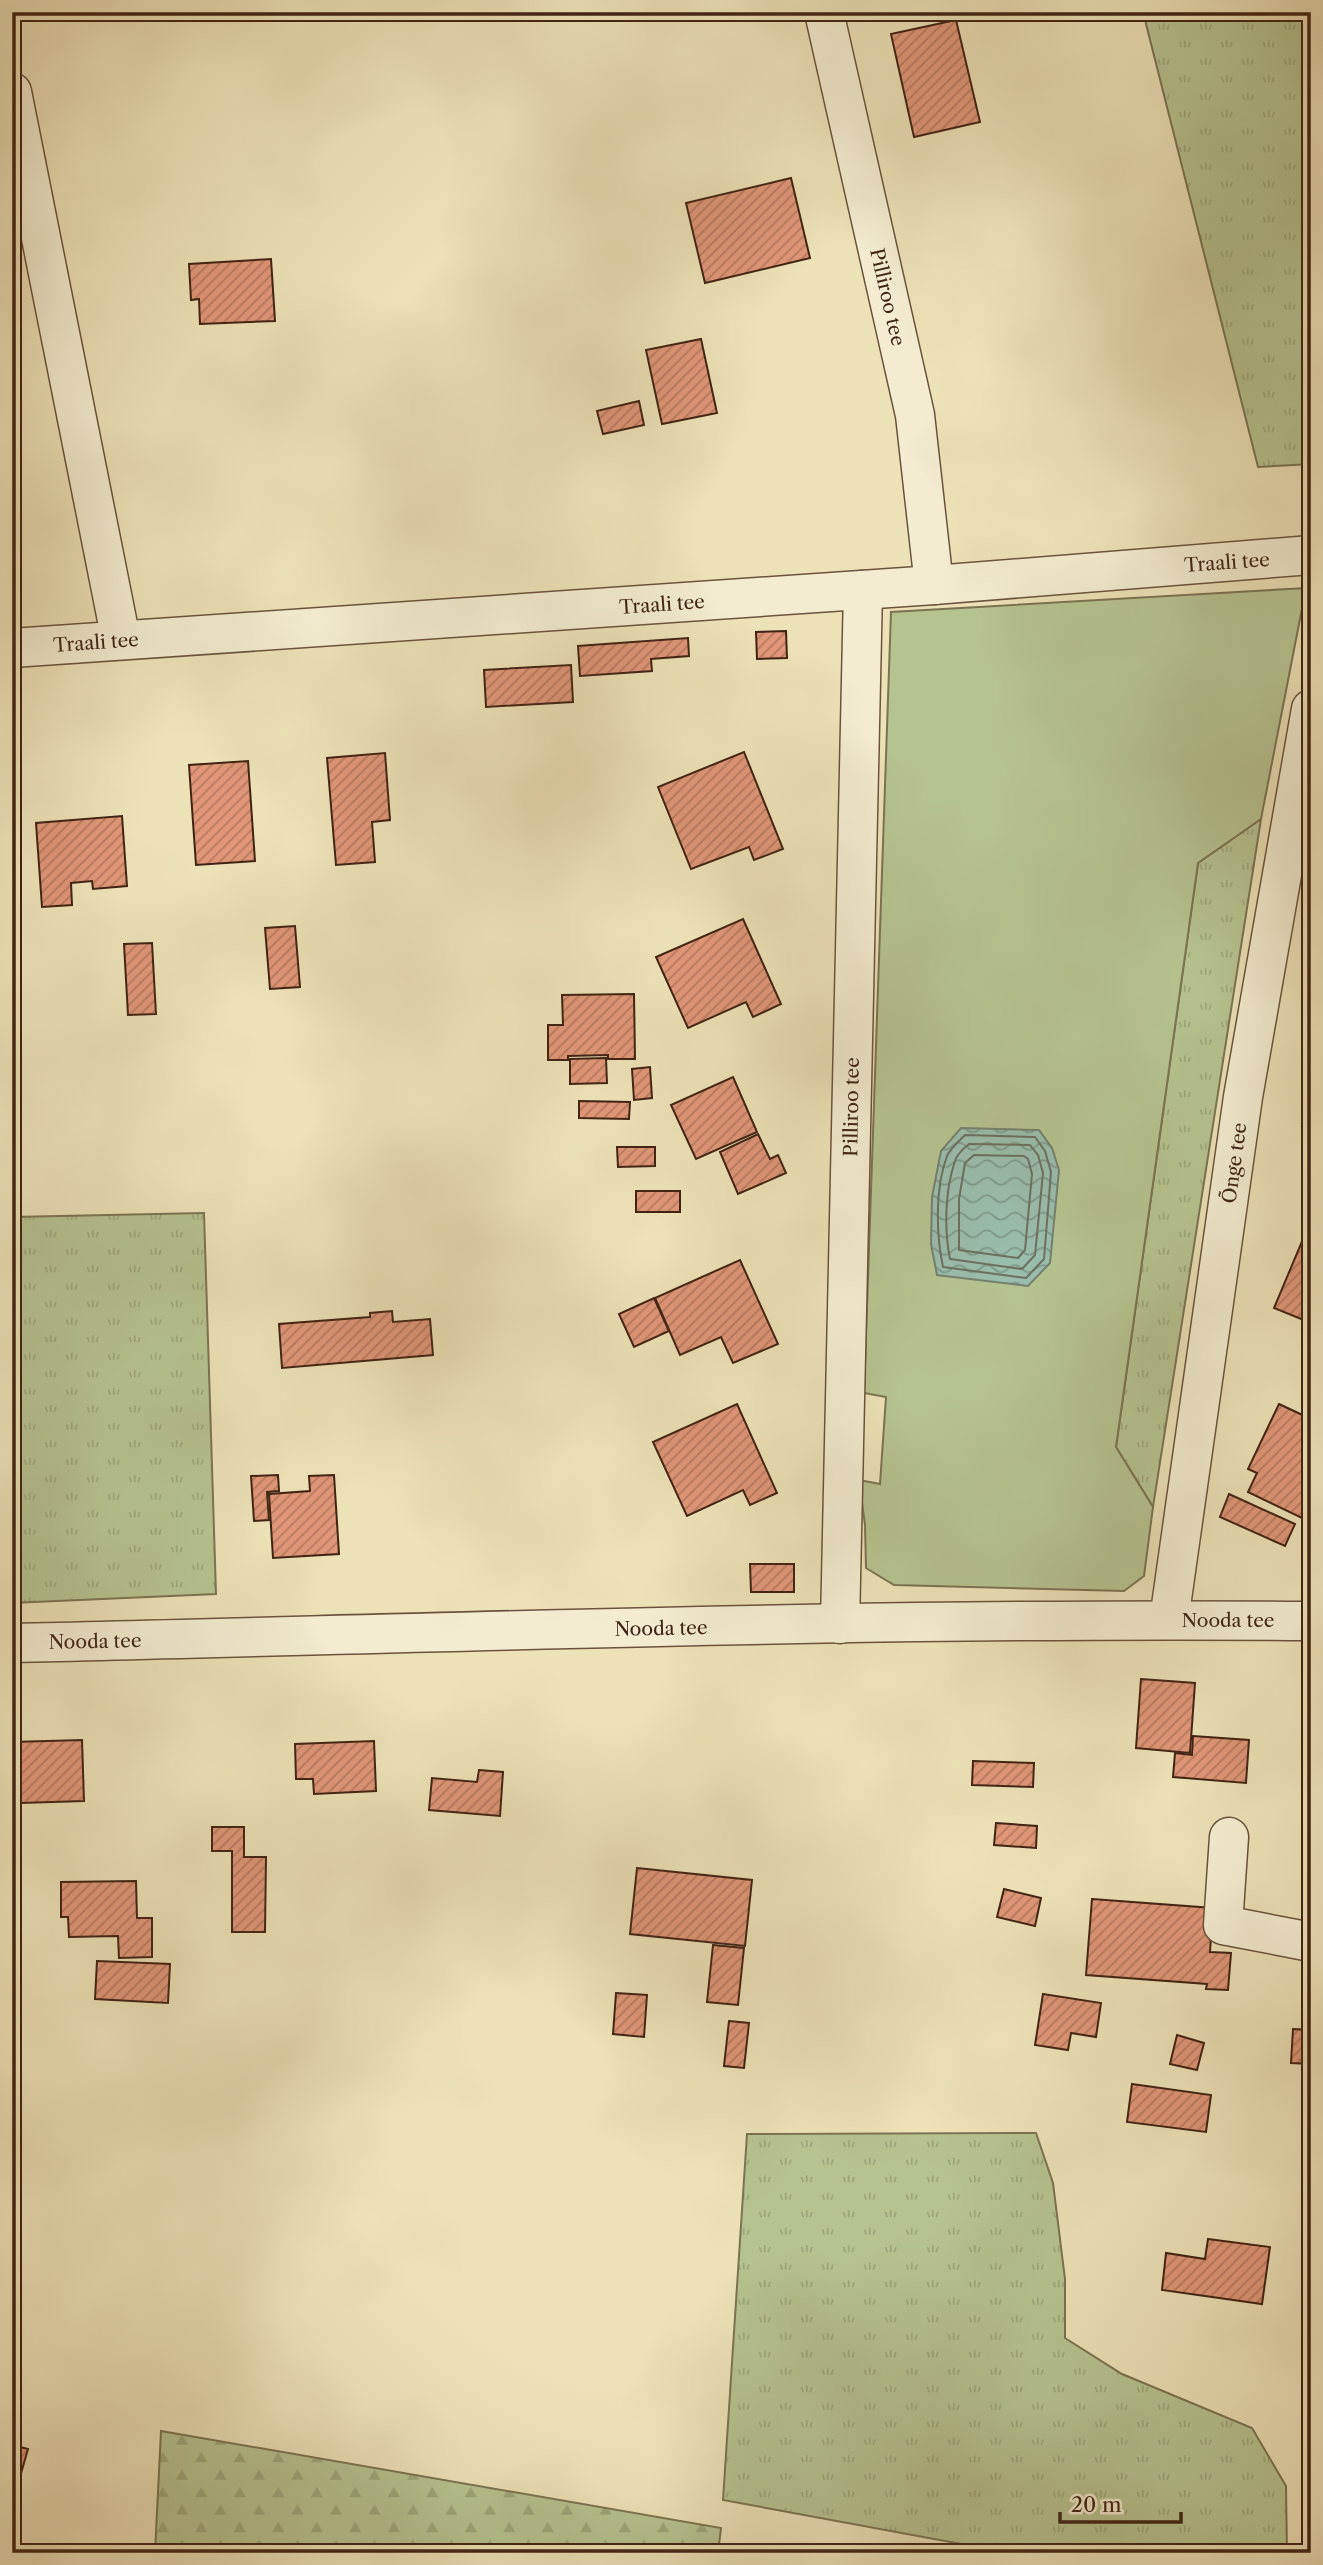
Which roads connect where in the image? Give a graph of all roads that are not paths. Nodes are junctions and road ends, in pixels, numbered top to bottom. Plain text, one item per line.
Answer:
1 (824, 12) edge
2 (12, 92) edge
3 (1311, 555) edge
4 (934, 585) junction
5 (863, 590) junction
6 (121, 640) junction
7 (12, 648) edge
8 (1311, 709) edge
9 (1169, 1620) junction
10 (1311, 1621) edge
11 (840, 1624) junction
12 (12, 1643) edge
13 (1229, 1837) dead end
14 (1311, 1942) edge

1 - 4 street, Pilliroo tee
2 - 6 street
3 - 4 street, Traali tee
4 - 5 street, Traali tee
5 - 6 street, Traali tee
5 - 11 street, Pilliroo tee
6 - 7 street, Traali tee
8 - 9 street, Õnge tee
9 - 10 street, Nooda tee
9 - 11 street, Nooda tee
11 - 12 street, Nooda tee
13 - 14 street

